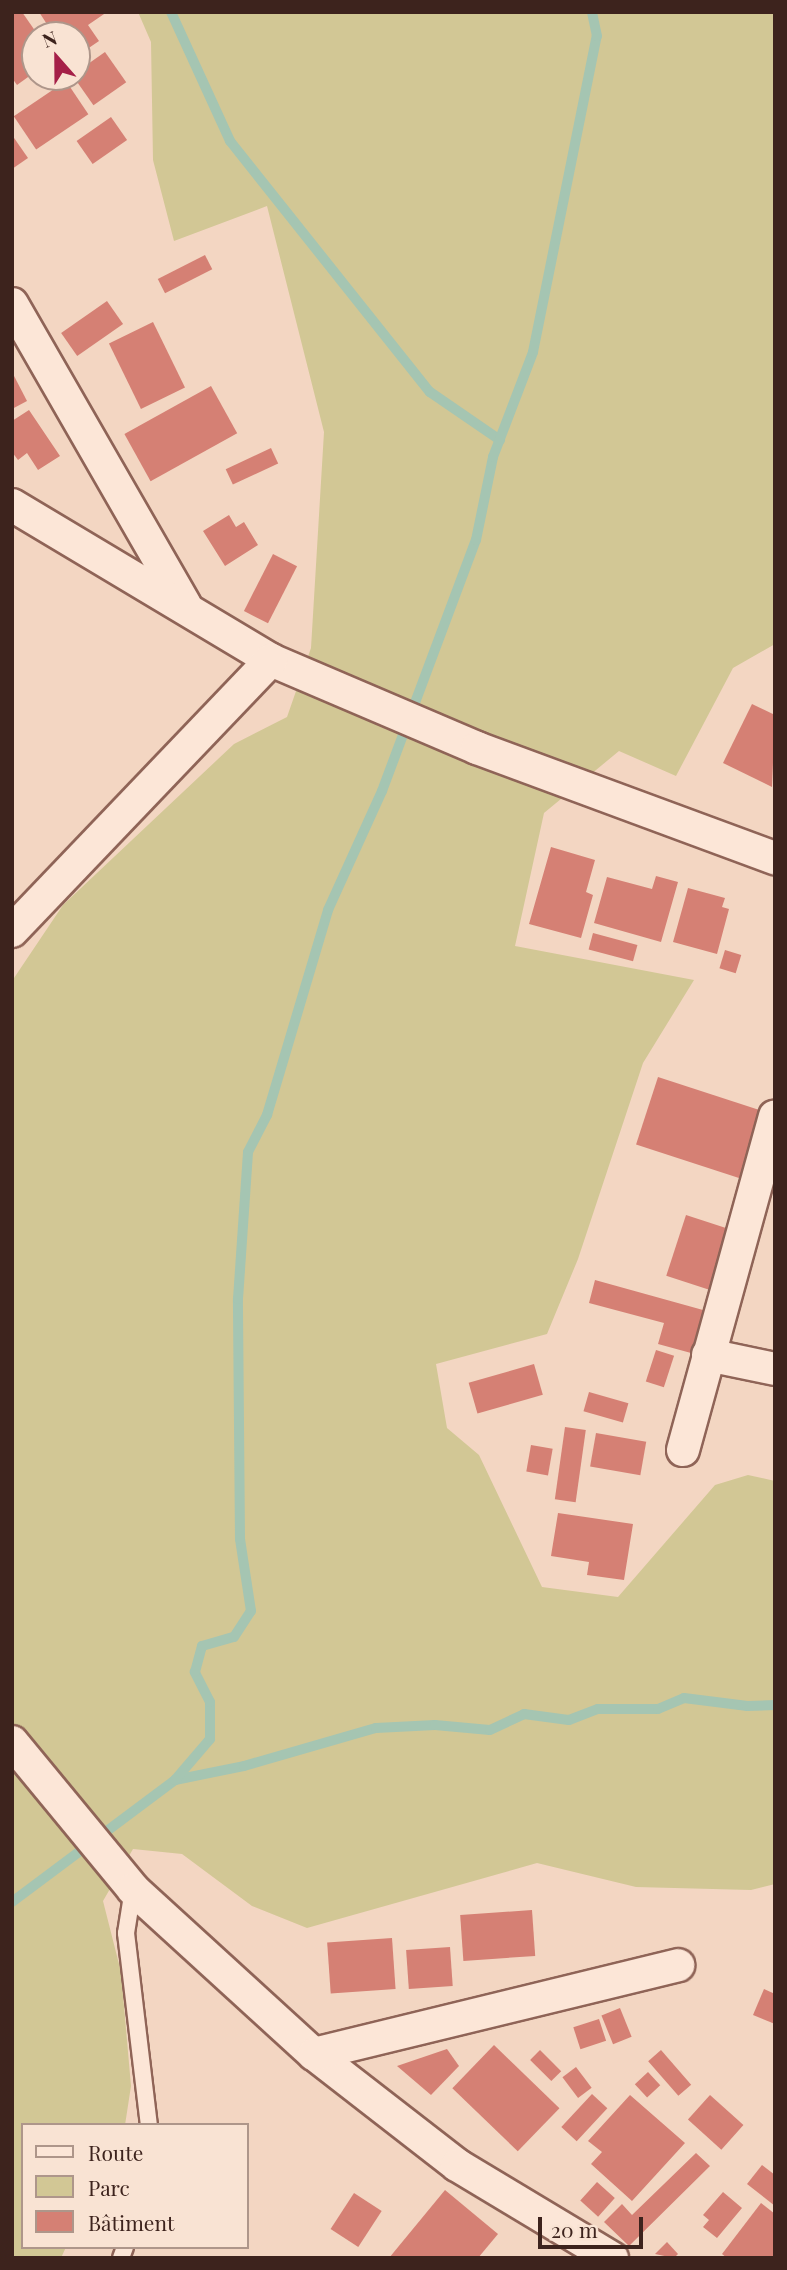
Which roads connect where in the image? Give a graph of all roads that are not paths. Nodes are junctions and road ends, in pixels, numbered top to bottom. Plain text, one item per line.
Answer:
1 (12, 304) edge
2 (12, 505) edge
3 (188, 609) junction
4 (271, 660) junction
5 (775, 858) edge
6 (12, 931) edge
7 (775, 1116) edge
8 (708, 1355) junction
9 (775, 1369) edge
10 (683, 1450) dead end
11 (12, 1742) edge
12 (125, 1880) junction
13 (678, 1965) dead end
14 (314, 2054) junction
15 (149, 2123) edge
16 (612, 2258) edge

1 - 3 street
2 - 3 street
3 - 4 street
4 - 5 street
4 - 6 street
7 - 8 street
8 - 9 street
8 - 10 street
11 - 12 street
12 - 14 street
12 - 15 lane
13 - 14 street
14 - 16 street

